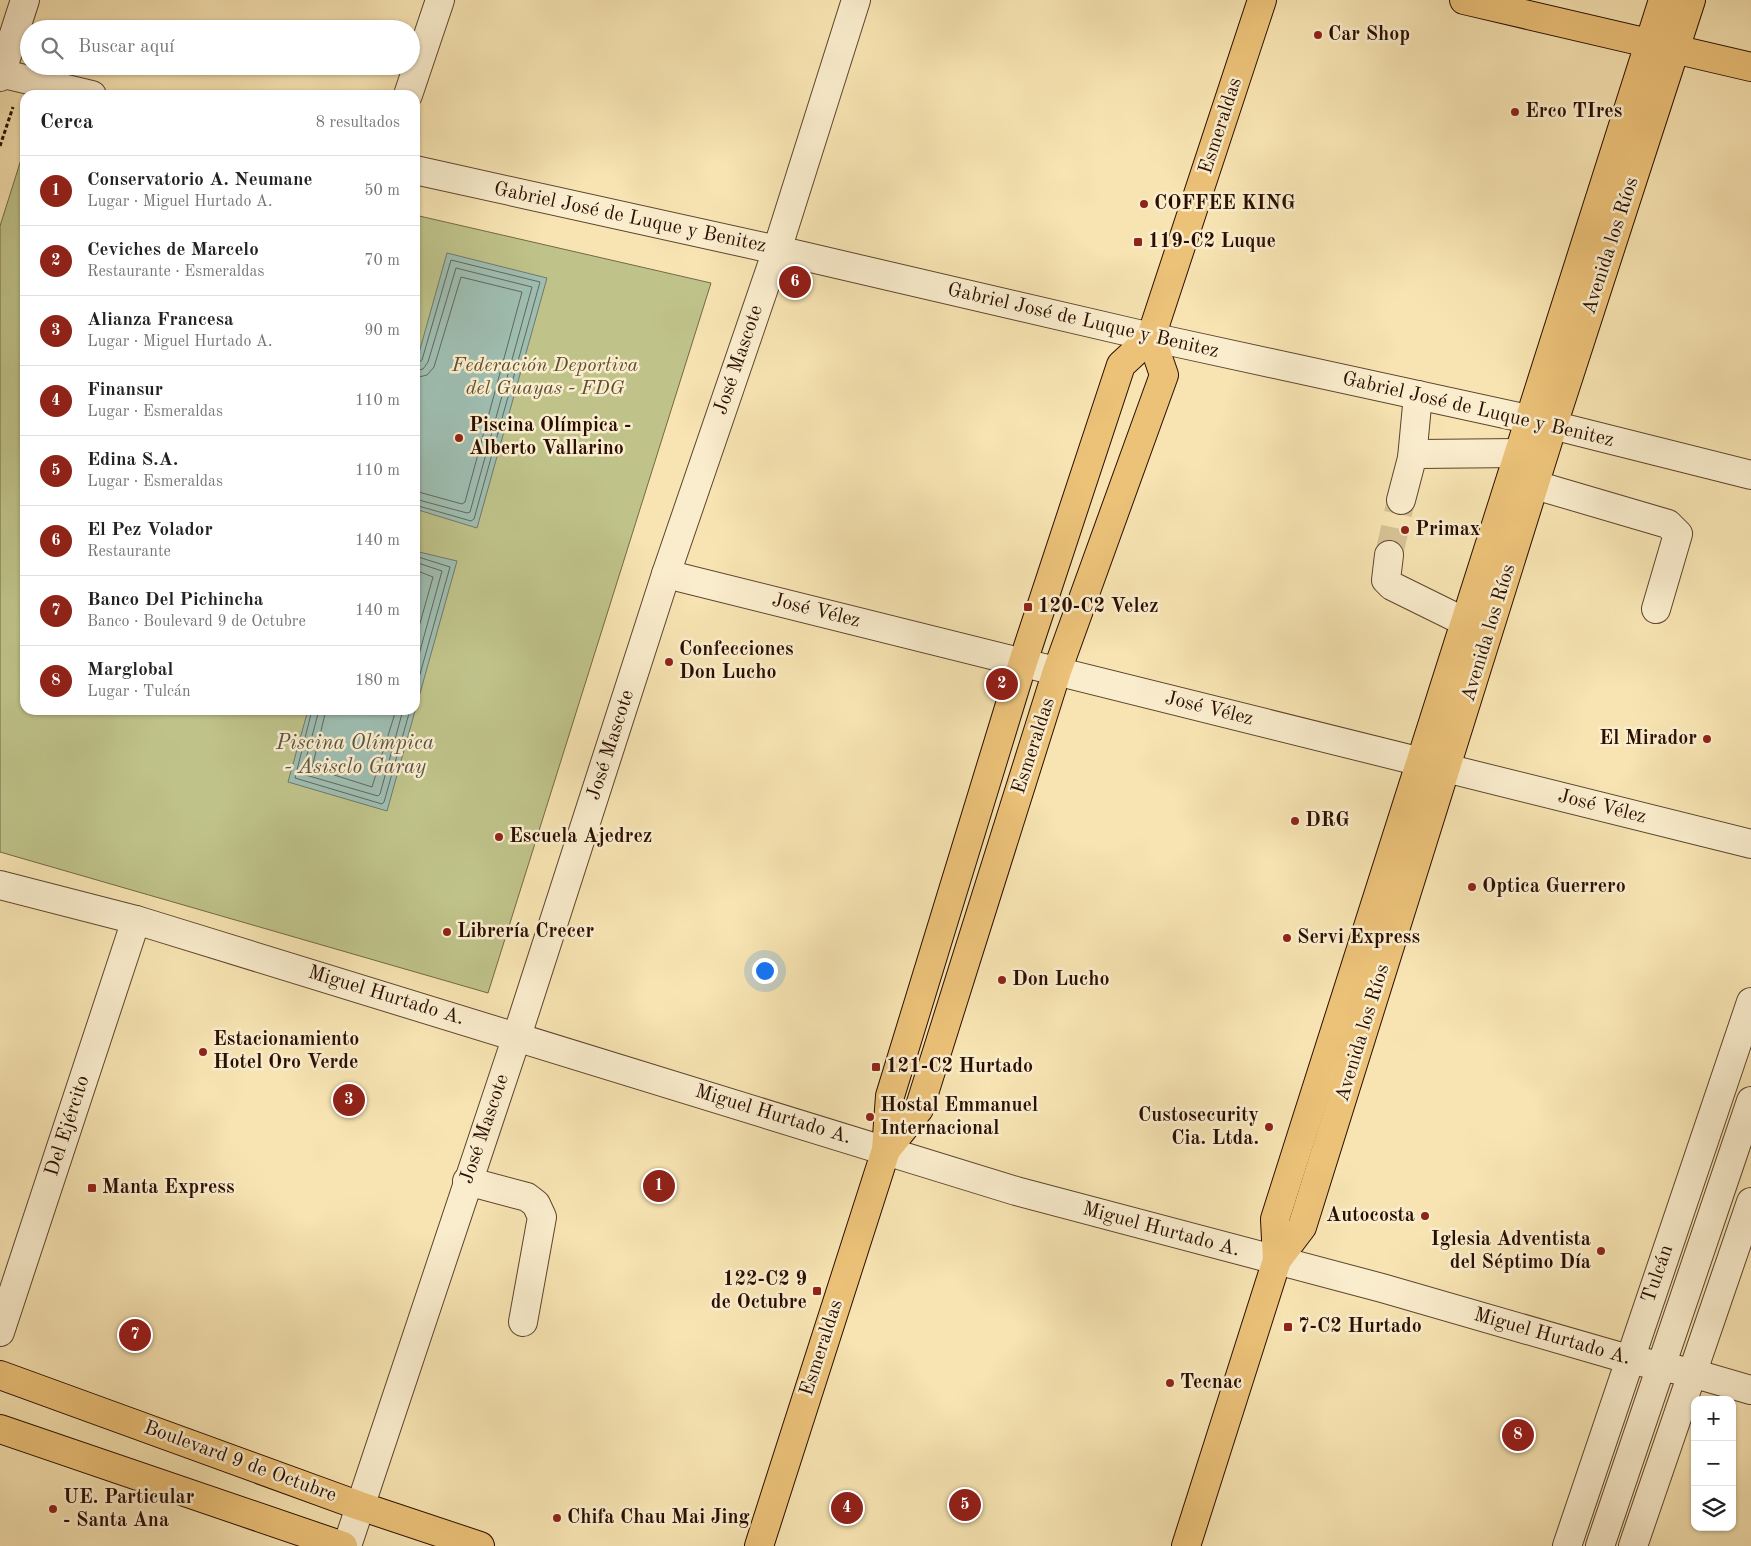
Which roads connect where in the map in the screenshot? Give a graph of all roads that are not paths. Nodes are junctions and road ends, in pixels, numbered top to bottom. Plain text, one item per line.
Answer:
1 (25, 0) edge
2 (440, 0) edge
3 (856, 0) edge
4 (1262, 0) edge
5 (1464, 0) edge
6 (1663, 0) edge
7 (1691, 0) edge
8 (1661, 46) junction
9 (420, 59) edge
10 (1751, 67) edge
11 (0, 75) edge
12 (415, 75) edge
13 (69, 90) edge
14 (410, 90) edge
15 (420, 171) edge
16 (777, 250) junction
17 (1151, 337) junction
18 (1418, 395) junction
19 (1541, 422) junction
20 (1518, 453) junction
21 (1412, 458) junction
22 (1751, 475) edge
23 (1535, 485) junction
24 (1401, 500) tunnel mouth
25 (1389, 555) tunnel mouth
26 (666, 574) junction
27 (1656, 608) dead end
28 (1465, 622) junction
29 (1023, 662) junction
30 (1057, 671) junction
31 (1434, 765) junction
32 (1751, 844) edge
33 (0, 885) edge
34 (136, 920) junction
35 (1751, 1002) edge
36 (517, 1036) junction
37 (1751, 1101) edge
38 (886, 1150) junction
39 (467, 1181) junction
40 (1751, 1202) edge
41 (1276, 1261) junction
42 (522, 1322) dead end
43 (0, 1332) edge
44 (1628, 1359) junction
45 (1660, 1366) junction
46 (1692, 1373) junction
47 (0, 1375) edge
48 (1751, 1390) edge
49 (0, 1428) edge
50 (360, 1506) junction
51 (343, 1546) edge
52 (347, 1546) edge
53 (480, 1546) edge
54 (759, 1546) edge
55 (1186, 1546) edge
56 (1567, 1546) edge
57 (1600, 1546) edge
58 (1633, 1546) edge

1 - 11 street
2 - 9 street
3 - 16 street, José Mascote
4 - 17 main road, Esmeraldas
5 - 8 main road
6 - 8 main road, Avenida los Ríos
7 - 8 main road, Avenida los Ríos
8 - 10 main road
8 - 19 main road, Avenida los Ríos
11 - 13 street
12 - 14 street
15 - 16 street, Gabriel José de Luque y Benitez
16 - 17 street, Gabriel José de Luque y Benitez
16 - 26 street, José Mascote
17 - 18 street, Gabriel José de Luque y Benitez
17 - 29 main road, Esmeraldas
17 - 30 main road, Esmeraldas
18 - 19 street, Gabriel José de Luque y Benitez
18 - 21 street
19 - 20 main road, Avenida los Ríos
19 - 22 street, Gabriel José de Luque y Benitez
19 - 23 main road, Avenida los Ríos
20 - 21 street
20 - 28 main road, Avenida los Ríos
21 - 24 street
23 - 27 street
23 - 31 main road, Avenida los Ríos
25 - 28 street
26 - 29 street, José Vélez
26 - 36 street, José Mascote
28 - 31 main road, Avenida los Ríos
29 - 30 street, José Vélez
29 - 38 main road, Esmeraldas
30 - 31 street, José Vélez
30 - 38 main road, Esmeraldas
31 - 32 street, José Vélez
31 - 41 main road, Avenida los Ríos
33 - 34 street, Miguel Hurtado A.
34 - 36 street, Miguel Hurtado A.
34 - 43 street, Del Ejército
35 - 44 street, Tulcán
36 - 38 street, Miguel Hurtado A.
36 - 39 street, José Mascote
37 - 45 street
38 - 41 street, Miguel Hurtado A.
38 - 54 main road, Esmeraldas
39 - 42 street
39 - 50 street, José Mascote
40 - 46 street
41 - 44 street, Miguel Hurtado A.
41 - 55 main road, Avenida los Ríos
44 - 45 street, Miguel Hurtado A.
44 - 56 street, Tulcán
45 - 46 street, Miguel Hurtado A.
45 - 57 street
46 - 48 street, Miguel Hurtado A.
46 - 58 street
47 - 50 main road, Boulevard 9 de Octubre
49 - 51 main road
50 - 52 street, José Mascote
50 - 53 main road, Boulevard 9 de Octubre

